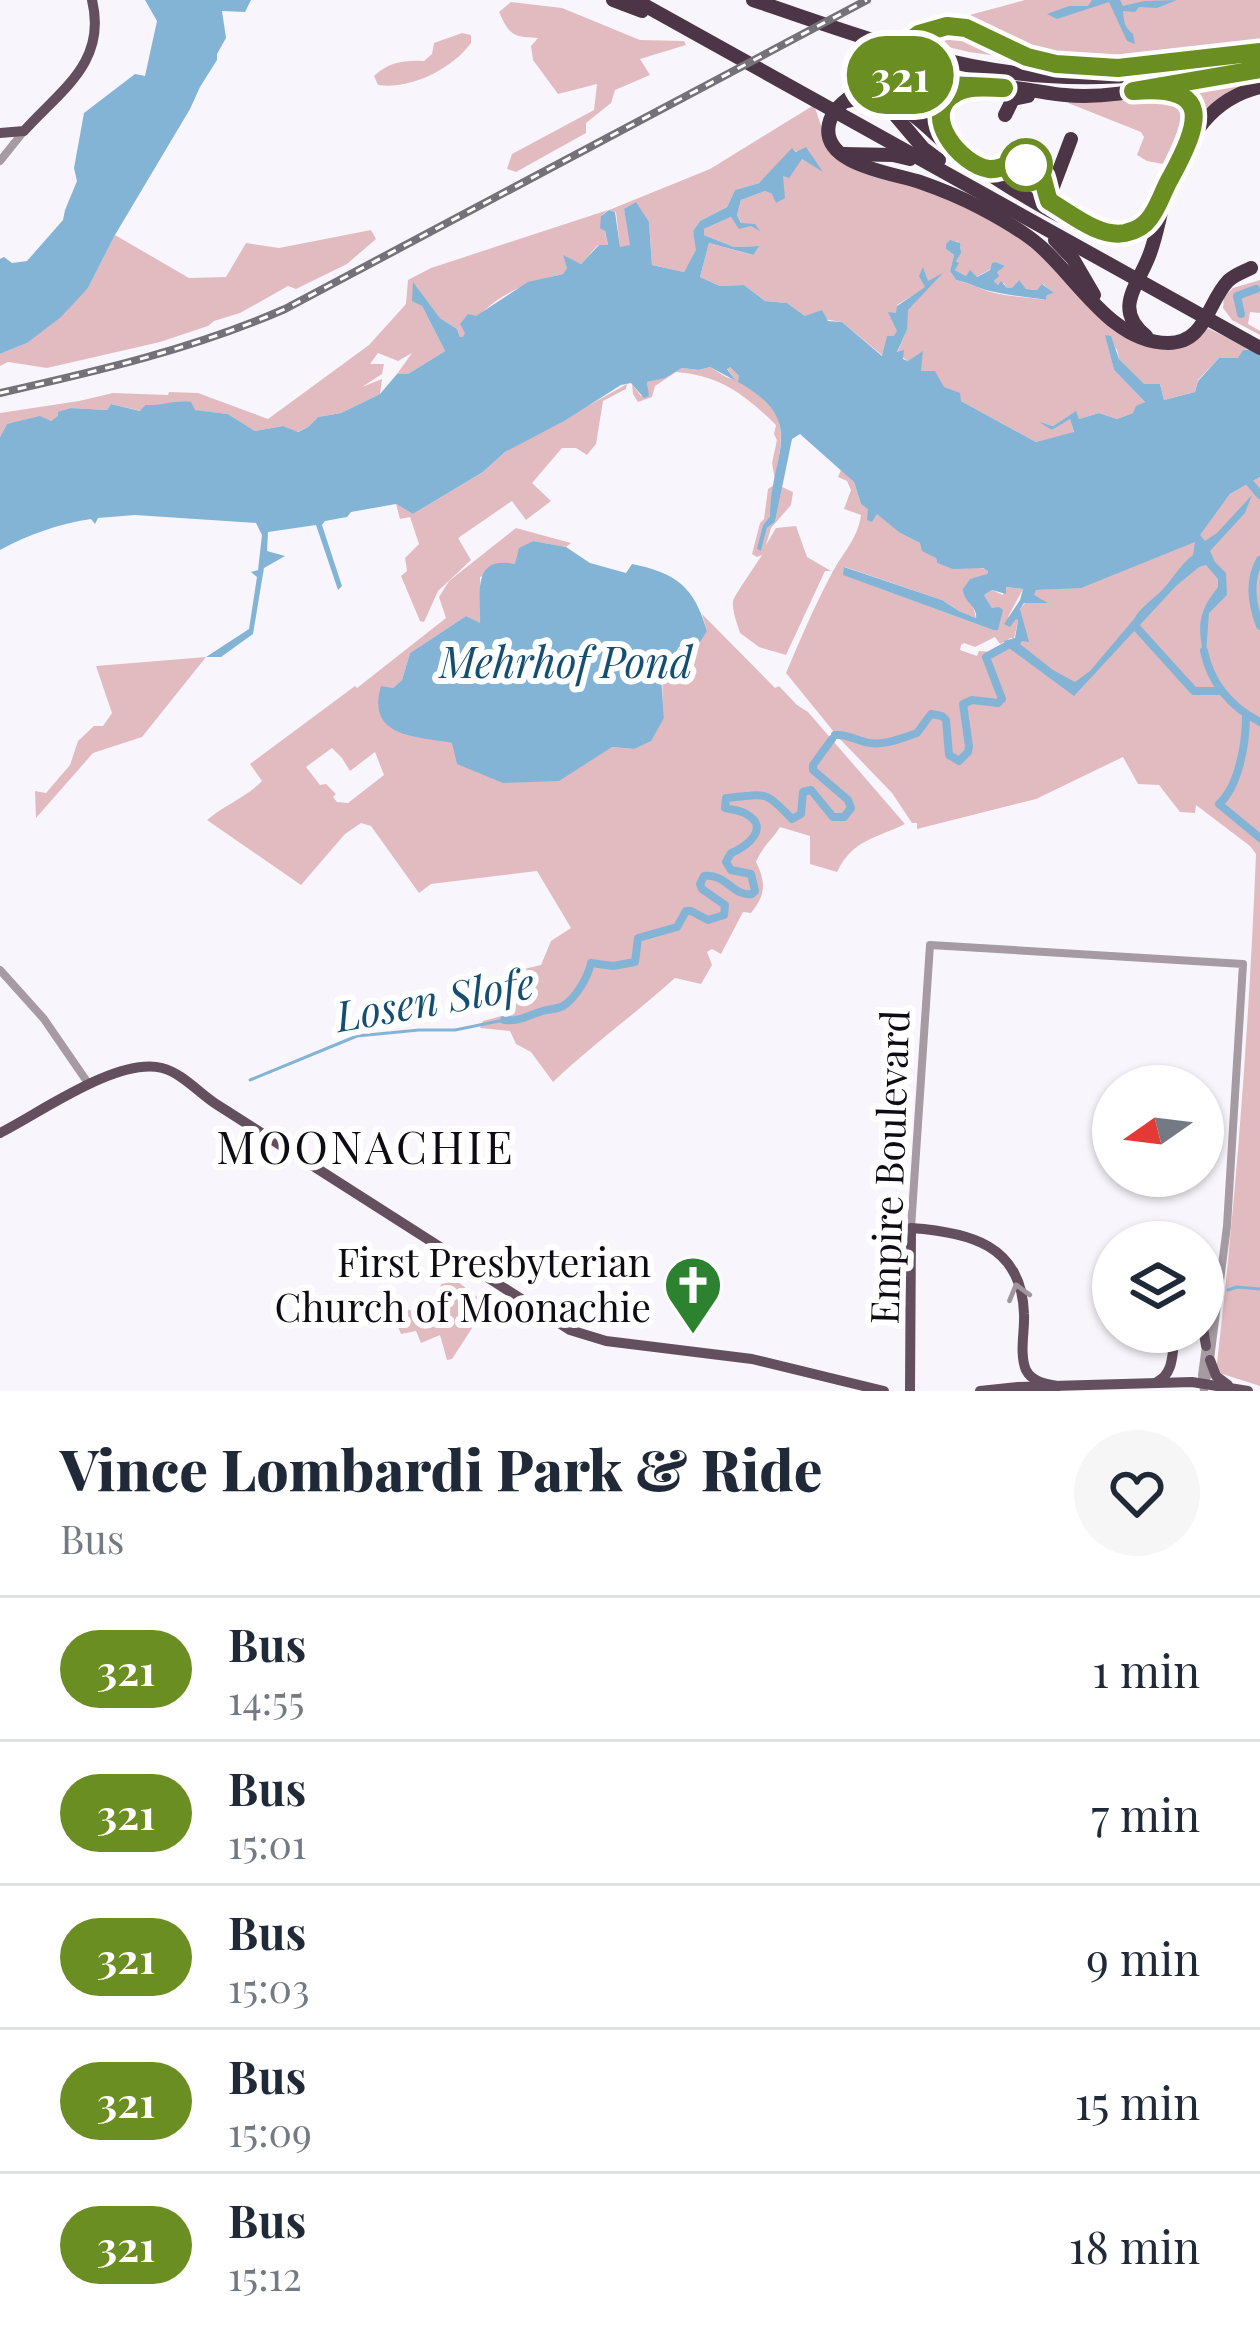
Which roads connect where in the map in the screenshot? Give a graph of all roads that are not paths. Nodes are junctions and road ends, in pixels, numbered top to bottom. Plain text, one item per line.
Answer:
1 (92, 0) edge
2 (613, 0) edge
3 (635, 0) edge
4 (647, 0) edge
5 (753, 0) edge
6 (777, 0) edge
7 (680, 24) junction
8 (906, 46) junction
9 (1260, 52) edge
10 (964, 65) junction
11 (1260, 65) edge
12 (1118, 68) junction
13 (1260, 87) edge
14 (1133, 91) junction
15 (1063, 95) junction
16 (1098, 95) junction
17 (868, 96) junction
18 (841, 105) junction
19 (1005, 115) dead end
20 (859, 122) junction
21 (24, 130) junction
22 (0, 133) edge
23 (1071, 139) dead end
24 (1187, 145) junction
25 (839, 151) junction
26 (0, 161) edge
27 (972, 163) junction
28 (1004, 166) dead end
29 (1175, 169) junction
30 (953, 177) junction
31 (973, 182) junction
32 (1047, 198) dead end
33 (1012, 210) junction
34 (1029, 213) junction
35 (1073, 214) junction
36 (1147, 221) junction
37 (1101, 231) junction
38 (1085, 248) junction
39 (1256, 271) edge
40 (1111, 318) junction
41 (1155, 341) junction
42 (1260, 345) edge
43 (0, 970) edge
44 (88, 1083) junction
45 (0, 1133) edge
46 (911, 1228) junction
47 (1224, 1246) edge
48 (1173, 1353) edge
49 (1177, 1353) edge
50 (1205, 1353) edge
51 (1210, 1353) edge
52 (1210, 1360) junction
53 (912, 1369) junction
54 (1155, 1383) junction
55 (1200, 1385) edge
56 (1058, 1386) junction
57 (1231, 1387) junction
58 (884, 1391) edge
59 (896, 1391) edge
60 (910, 1391) edge
61 (980, 1391) edge
62 (1130, 1391) edge
63 (1248, 1391) edge

1 - 21 main road
2 - 7 highway
3 - 7 highway
4 - 7 highway
5 - 8 highway
6 - 8 highway
7 - 20 highway
7 - 20 highway
8 - 10 highway
8 - 12 highway
9 - 12 highway
10 - 11 highway
10 - 16 highway
11 - 14 highway
12 - 18 highway
13 - 24 highway
14 - 16 highway
14 - 24 highway
15 - 16 highway
15 - 19 highway
15 - 27 highway
17 - 18 highway
17 - 27 highway
17 - 31 highway
18 - 25 highway
20 - 30 highway
20 - 31 highway
21 - 22 main road
21 - 26 street
23 - 35 highway
24 - 29 highway
25 - 30 highway
25 - 40 highway
27 - 28 highway
27 - 37 highway
29 - 36 highway
29 - 41 highway
30 - 33 highway
31 - 34 highway
32 - 35 highway
33 - 38 highway
33 - 40 highway
34 - 36 highway
34 - 38 highway
35 - 37 highway
36 - 37 highway
38 - 42 highway
39 - 41 highway
40 - 41 highway
43 - 44 street
44 - 45 main road
44 - 58 main road
46 - 47 street, Empire Boulevard
46 - 53 main road, Empire Boulevard
56 -> 46 main road
48 - 54 main road
49 - 55 main road
50 - 55 street
51 - 52 street
52 - 55 street
52 - 57 main road
53 - 59 main road
53 - 60 main road, Empire Boulevard
54 - 55 main road
54 - 56 main road
55 - 57 main road
55 - 62 main road
56 - 61 main road
57 - 63 main road

